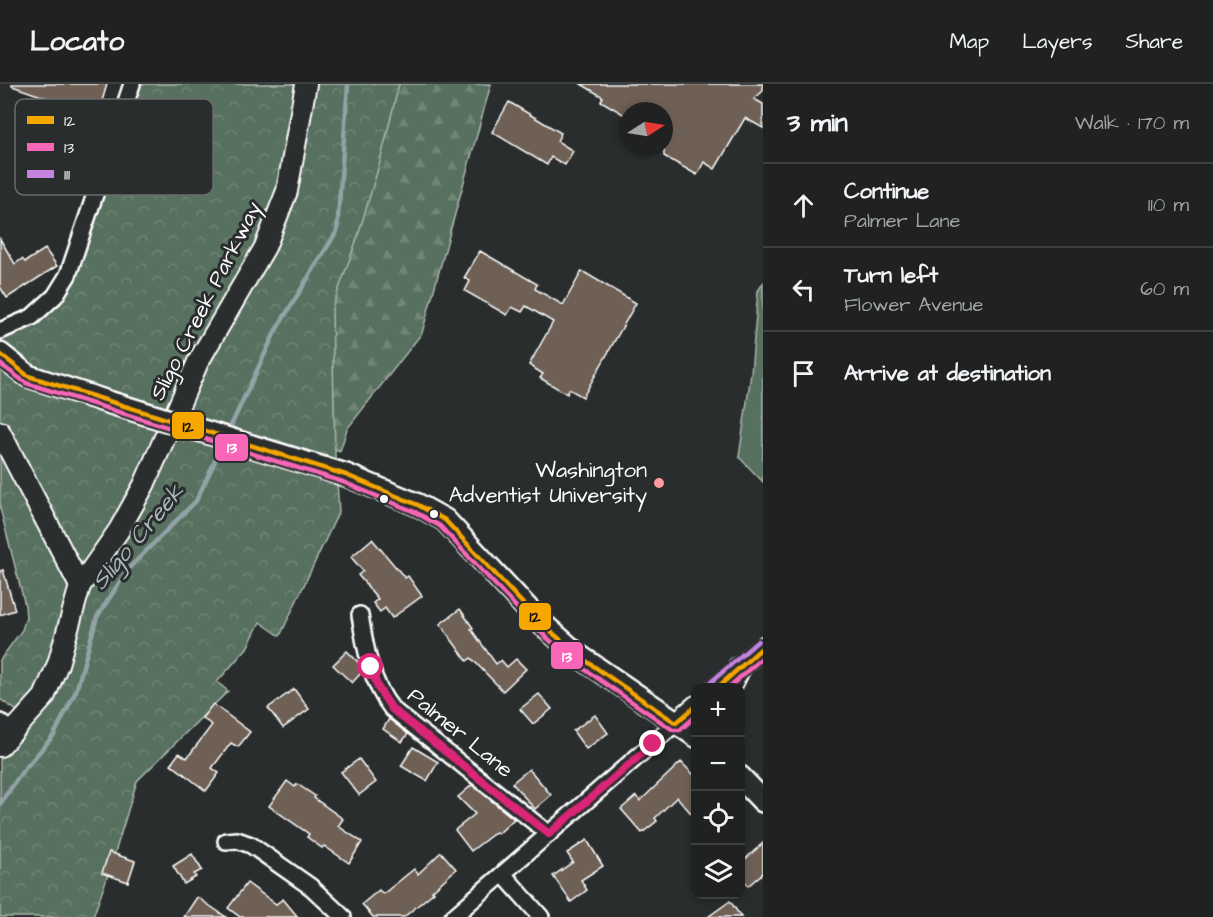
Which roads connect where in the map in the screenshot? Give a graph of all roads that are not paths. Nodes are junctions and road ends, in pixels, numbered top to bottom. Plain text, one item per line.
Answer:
1 (132, 84) edge
2 (306, 84) edge
3 (127, 99) edge
4 (95, 195) edge
5 (0, 331) edge
6 (0, 354) edge
7 (0, 432) edge
8 (80, 586) junction
9 (360, 615) dead end
10 (763, 647) edge
11 (739, 668) junction
12 (721, 683) edge
13 (731, 683) edge
14 (691, 710) edge
15 (676, 723) junction
16 (4, 733) edge
17 (691, 733) edge
18 (745, 781) edge
19 (763, 801) edge
20 (549, 834) junction
21 (226, 841) dead end
22 (502, 874) junction
23 (343, 917) edge
24 (453, 917) edge
25 (541, 917) edge

1 - 3 street
2 - 8 street, Sligo Creek Parkway
4 - 5 street
6 - 15 main road, bridge
7 - 8 street
8 - 16 street, Sligo Creek Parkway
9 - 20 street, Palmer Lane
10 - 11 street
11 - 12 street
11 - 13 main road
14 - 15 street
15 - 17 main road
15 - 20 street
18 - 19 main road
20 - 22 street
21 - 23 street
22 - 24 street
22 - 25 street

